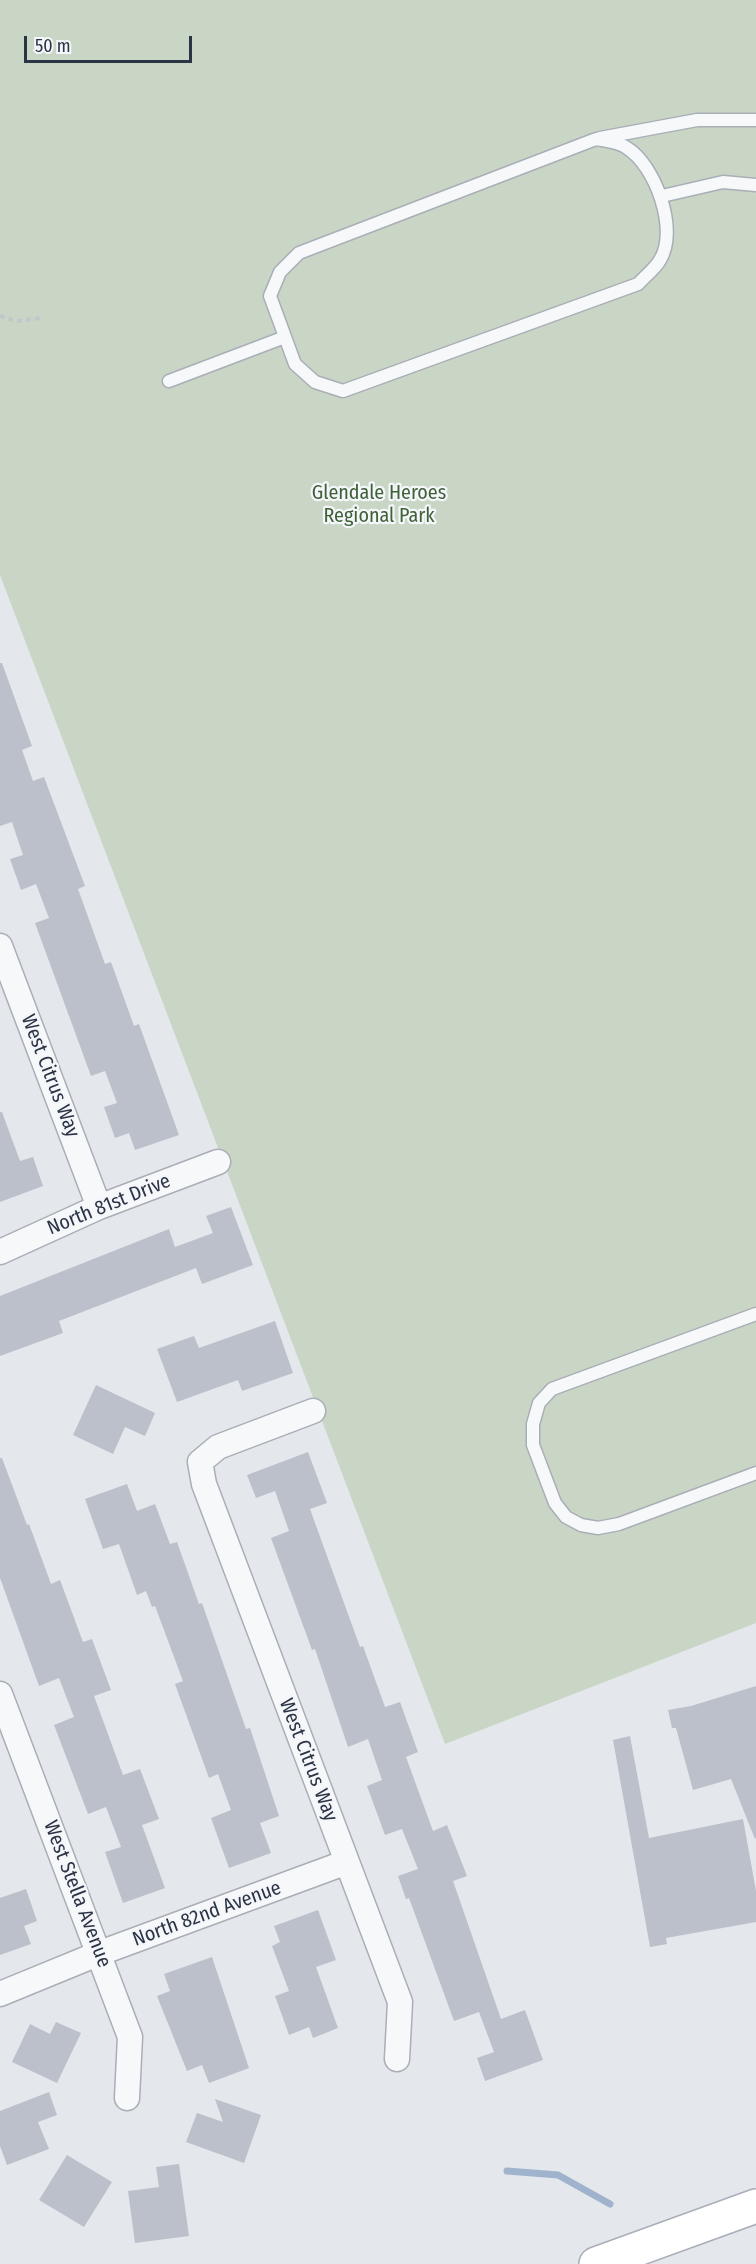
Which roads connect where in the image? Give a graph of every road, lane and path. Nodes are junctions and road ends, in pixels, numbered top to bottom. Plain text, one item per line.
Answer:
1 (756, 120) edge
2 (596, 139) junction
3 (756, 185) edge
4 (662, 196) junction
5 (0, 316) edge
6 (42, 318) dead end
7 (285, 337) junction
8 (170, 381) dead end
9 (2, 959) edge
10 (218, 1162) dead end
11 (99, 1207) junction
12 (0, 1251) edge
13 (756, 1314) edge
14 (313, 1411) dead end
15 (756, 1473) edge
16 (0, 1694) edge
17 (347, 1862) junction
18 (100, 1953) junction
19 (0, 1994) edge
20 (397, 2059) dead end
21 (127, 2098) dead end
22 (756, 2206) edge
23 (596, 2264) edge

1 - 2 lane
2 - 4 lane
2 - 7 lane
3 - 4 lane
4 - 7 lane
5 - 6 path
7 - 8 lane
9 - 11 street, West Citrus Way
10 - 11 street, North 81st Drive
11 - 12 street, North 81st Drive
13 - 15 lane
14 - 17 street, West Citrus Way
16 - 18 street, West Stella Avenue
17 - 18 street, North 82nd Avenue
17 - 20 street, West Citrus Way
18 - 19 street, North 82nd Avenue
18 - 21 street, West Stella Avenue
22 - 23 main road

